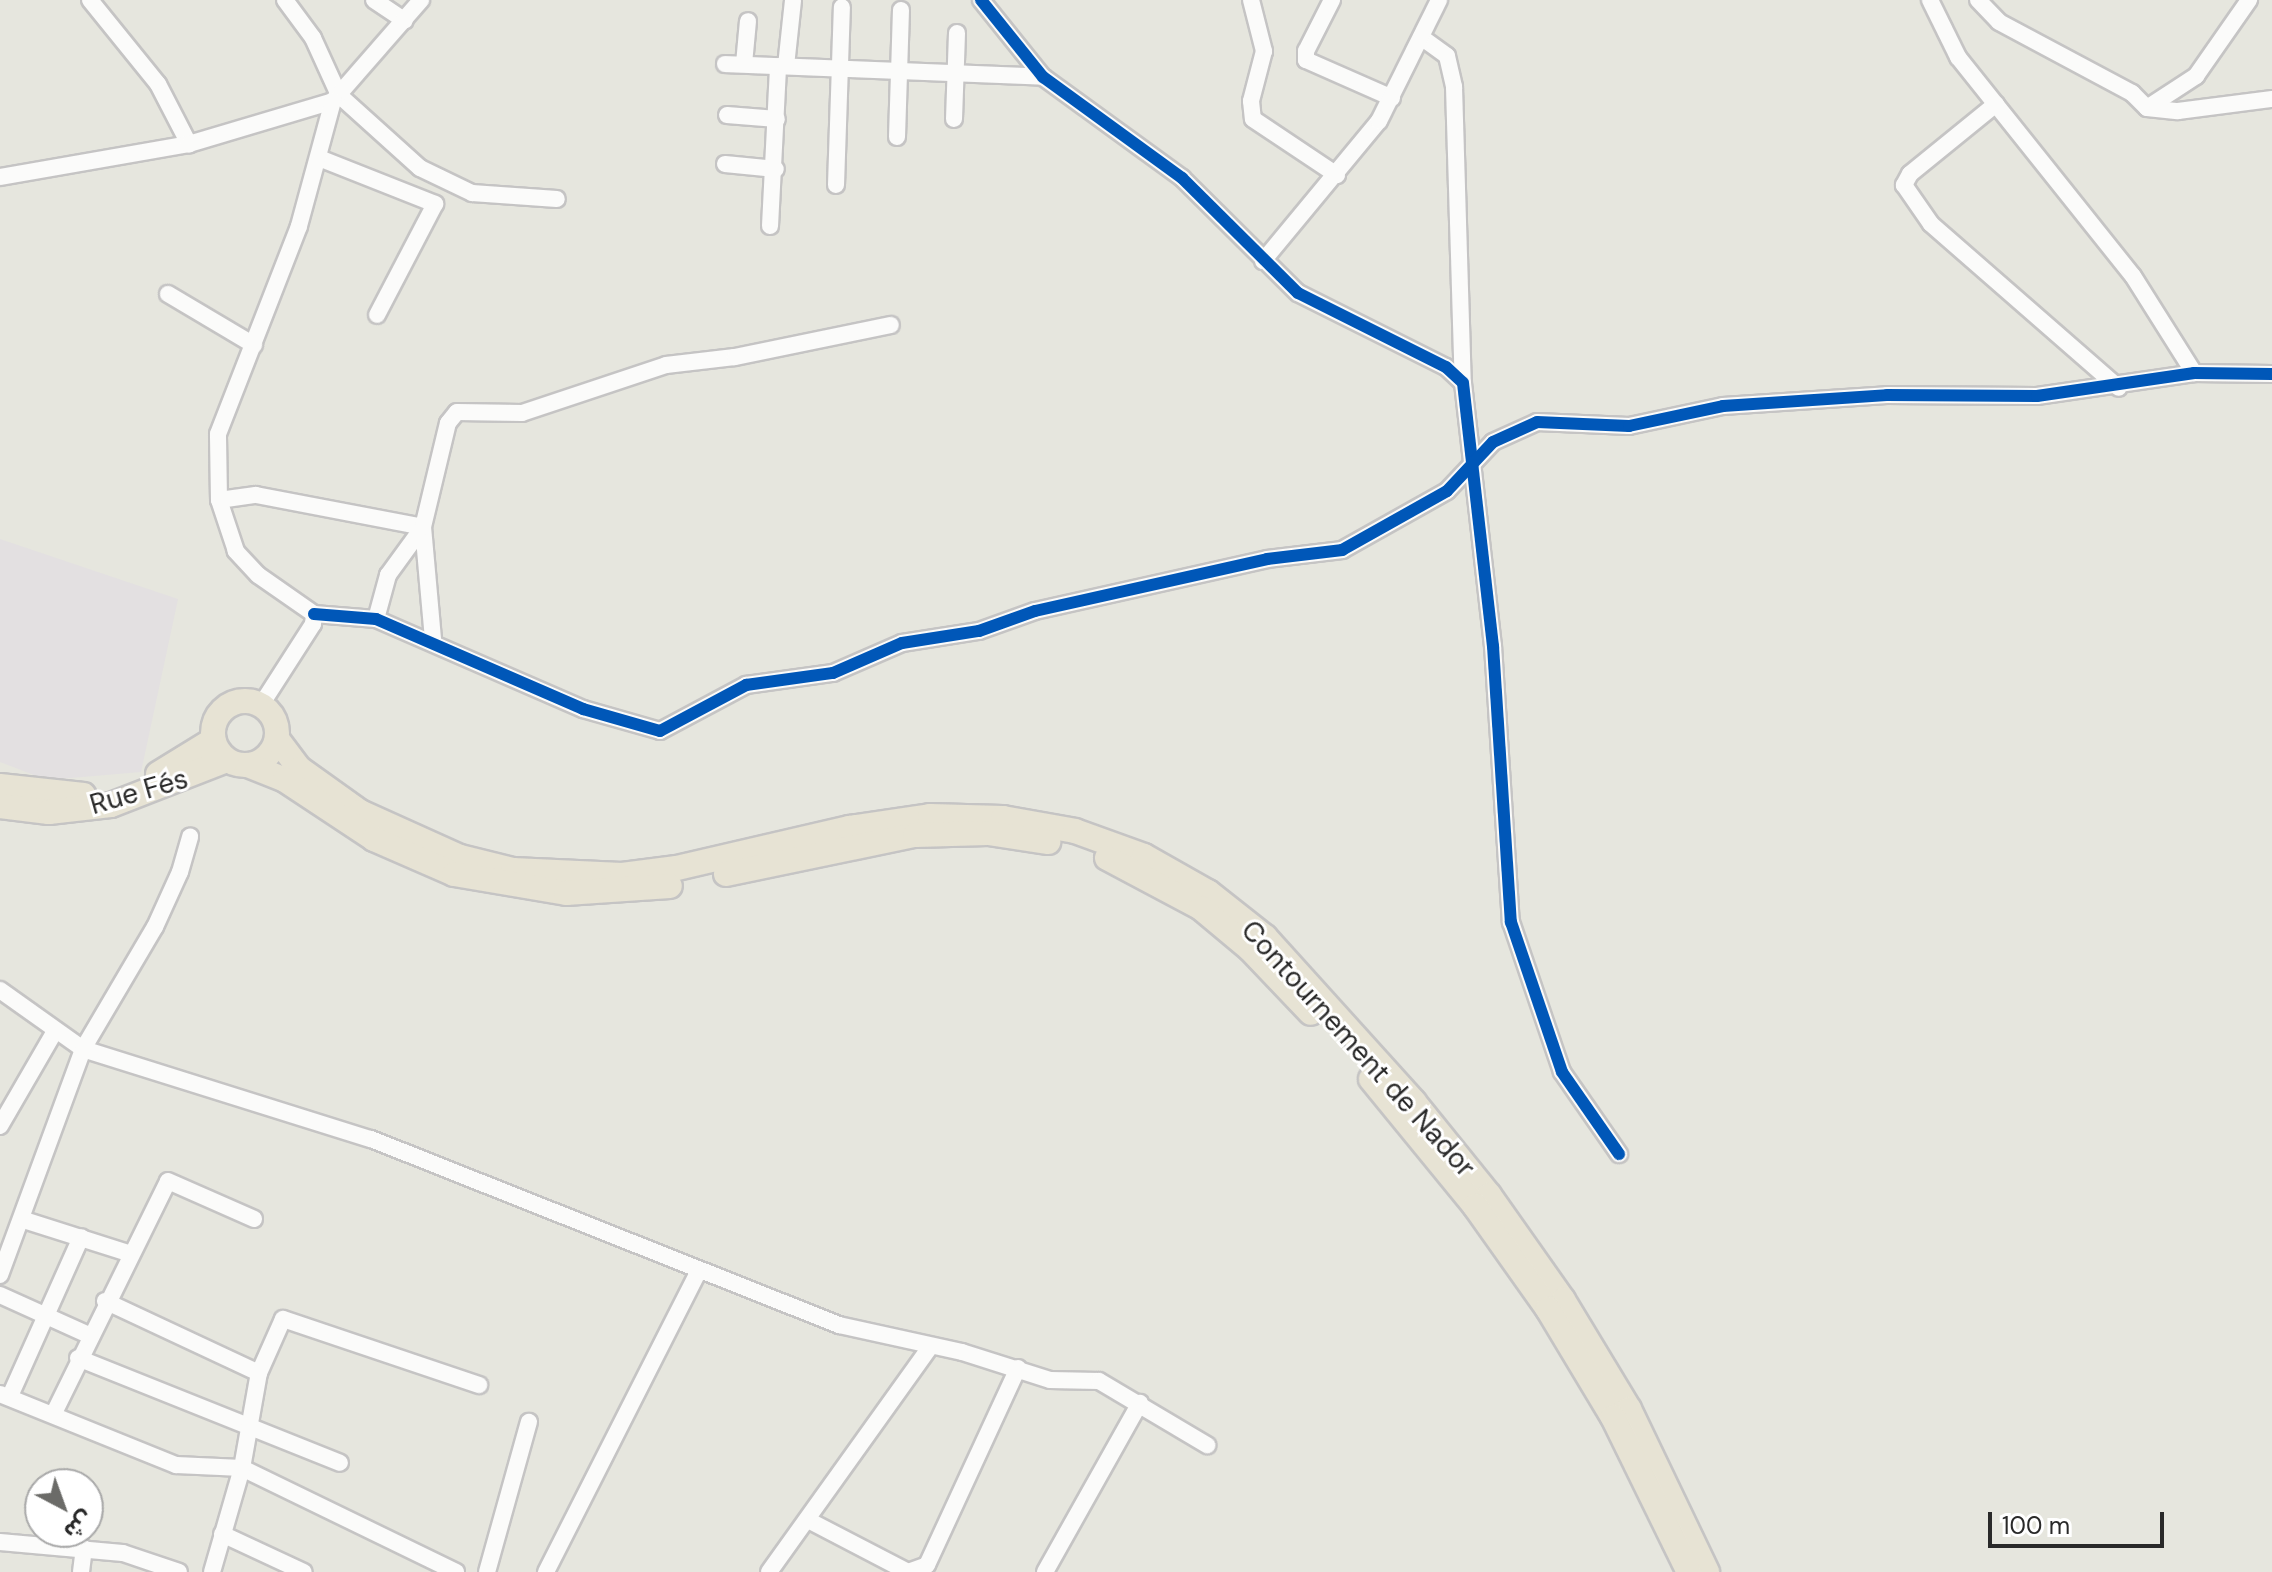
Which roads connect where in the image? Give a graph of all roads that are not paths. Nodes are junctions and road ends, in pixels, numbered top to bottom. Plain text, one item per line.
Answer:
1 (90, 0) edge
2 (285, 0) edge
3 (374, 0) edge
4 (421, 0) edge
5 (793, 0) edge
6 (981, 0) edge
7 (1251, 0) edge
8 (1332, 0) edge
9 (1439, 0) edge
10 (1930, 0) edge
11 (1978, 0) edge
12 (2249, 0) edge
13 (842, 7) dead end
14 (901, 10) dead end
15 (405, 21) junction
16 (748, 21) dead end
17 (957, 33) dead end
18 (1421, 37) junction
19 (725, 64) dead end
20 (744, 64) junction
21 (782, 66) junction
22 (840, 69) junction
23 (899, 72) junction
24 (956, 74) junction
25 (1043, 77) junction
26 (336, 98) junction
27 (1392, 98) junction
28 (2272, 99) edge
29 (1996, 104) junction
30 (2147, 108) junction
31 (727, 115) dead end
32 (777, 119) junction
33 (954, 119) dead end
34 (897, 137) dead end
35 (189, 144) junction
36 (319, 158) junction
37 (725, 164) dead end
38 (776, 169) junction
39 (1337, 175) junction
40 (0, 177) edge
41 (836, 185) dead end
42 (557, 199) dead end
43 (770, 226) dead end
44 (1263, 261) junction
45 (168, 294) dead end
46 (377, 315) dead end
47 (891, 325) dead end
48 (254, 345) junction
49 (2194, 373) junction
50 (2272, 374) edge
51 (1463, 383) junction
52 (2119, 388) junction
53 (1473, 464) junction
54 (219, 500) junction
55 (423, 527) junction
56 (313, 619) junction
57 (376, 619) junction
58 (433, 640) junction
59 (261, 705) junction
60 (277, 739) junction
61 (213, 740) junction
62 (238, 763) junction
63 (0, 786) edge
64 (0, 806) edge
65 (190, 836) dead end
66 (0, 990) edge
67 (54, 1033) junction
68 (83, 1049) junction
69 (0, 1126) edge
70 (1619, 1154) dead end
71 (254, 1219) dead end
72 (24, 1220) junction
73 (81, 1237) junction
74 (131, 1254) junction
75 (698, 1273) junction
76 (0, 1275) edge
77 (0, 1295) edge
78 (105, 1301) junction
79 (48, 1313) junction
80 (91, 1336) junction
81 (931, 1346) junction
82 (78, 1358) junction
83 (1018, 1368) junction
84 (259, 1373) junction
85 (479, 1385) dead end
86 (5, 1395) edge
87 (1140, 1403) junction
88 (54, 1413) junction
89 (529, 1422) dead end
90 (246, 1427) junction
91 (1207, 1445) dead end
92 (340, 1463) dead end
93 (242, 1468) junction
94 (808, 1520) junction
95 (222, 1534) junction
96 (0, 1542) edge
97 (24, 1544) edge
98 (84, 1548) joint
99 (81, 1572) edge
100 (179, 1572) edge
101 (212, 1572) edge
102 (304, 1572) edge
103 (456, 1572) edge
104 (487, 1572) edge
105 (546, 1572) edge
106 (769, 1572) edge
107 (1045, 1572) edge
108 (1689, 1572) edge
109 (1707, 1572) edge

1 - 35 street
2 - 26 street
3 - 15 street
4 - 15 street
5 - 21 street
6 - 25 street
7 - 39 street
8 - 27 street
9 - 18 street
10 - 29 street
11 - 30 street
12 - 30 street
13 - 22 street
14 - 23 street
15 - 26 street
16 - 20 street
17 - 24 street
18 - 27 street
18 - 51 street
19 - 20 street
20 - 21 street
21 - 22 street
21 - 32 street
22 - 23 street
22 - 41 street
23 - 24 street
23 - 34 street
24 - 25 street
24 - 33 street
25 - 44 street
26 - 35 street
26 - 36 street
26 - 42 street
27 - 39 street
28 - 30 street
29 - 49 street
29 - 52 street
31 - 32 street
32 - 38 street
35 - 40 street
36 - 46 street
36 - 48 street
37 - 38 street
38 - 43 street
39 - 44 street
44 - 51 street
45 - 48 street
47 - 55 street
48 - 54 street
49 - 50 street
49 - 52 street
51 - 53 street
52 - 53 street
53 - 58 street
53 - 70 street
54 - 55 street
54 - 56 street
55 - 57 street
55 - 58 street
56 - 57 street
56 - 59 street
57 - 58 street
59 - 60 highway
59 - 61 highway
60 - 62 highway
60 - 109 highway, Contournement de Nador
61 - 62 highway
61 - 63 highway, Rue Fés
62 - 64 highway, Rue Fés
62 - 108 highway, Contournement de Nador
65 - 68 street
66 - 67 street
67 - 68 street
67 - 69 street
68 - 72 street
68 - 75 street
71 - 74 street
72 - 73 street
72 - 76 street
73 - 74 street
73 - 79 street
74 - 78 street
75 - 81 street
75 - 105 street
77 - 79 street
78 - 80 street
78 - 84 street
79 - 80 street
79 - 86 street
80 - 82 street
81 - 83 street
81 - 94 street
82 - 88 street
82 - 90 street
83 - 87 street
83 - 94 street
84 - 85 street
84 - 90 street
86 - 88 street
87 - 91 street
87 - 107 street
88 - 93 street
89 - 104 street
90 - 92 street
90 - 93 street
93 - 95 street
93 - 103 street
94 - 106 street
95 - 101 street
95 - 102 street
96 - 97 street
98 - 99 street
98 - 100 street

